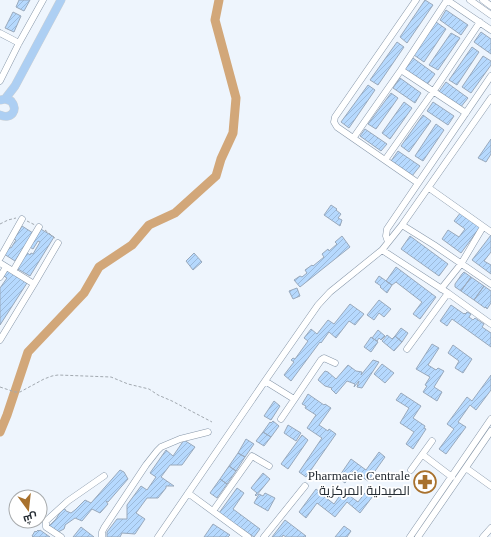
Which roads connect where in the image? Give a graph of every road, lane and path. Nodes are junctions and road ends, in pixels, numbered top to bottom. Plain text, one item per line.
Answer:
1 (43, 0) edge
2 (60, 0) edge
3 (416, 0) edge
4 (447, 0) edge
5 (470, 0) edge
6 (483, 0) edge
7 (490, 10) edge
8 (480, 22) junction
9 (491, 30) edge
10 (0, 33) edge
11 (19, 43) junction
12 (401, 70) junction
13 (491, 76) edge
14 (0, 81) edge
15 (15, 86) junction
16 (433, 92) junction
17 (491, 98) edge
18 (2, 100) edge
19 (13, 103) junction
20 (466, 113) junction
21 (2, 117) edge
22 (354, 138) junction
23 (385, 160) junction
24 (418, 183) junction
25 (429, 188) junction
26 (22, 219) junction
27 (0, 224) edge
28 (402, 225) junction
29 (39, 227) junction
30 (483, 227) junction
31 (491, 232) edge
32 (388, 242) junction
33 (58, 243) joint
34 (382, 250) junction
35 (0, 258) edge
36 (0, 263) edge
37 (461, 264) junction
38 (6, 267) junction
39 (13, 271) junction
40 (0, 277) edge
41 (34, 284) junction
42 (491, 284) edge
43 (441, 289) junction
44 (448, 293) junction
45 (491, 324) edge
46 (0, 340) edge
47 (406, 348) dead end
48 (335, 363) dead end
49 (265, 381) junction
50 (0, 387) edge
51 (294, 399) junction
52 (281, 419) dead end
53 (491, 419) edge
54 (212, 422) dead end
55 (491, 431) edge
56 (208, 432) dead end
57 (432, 441) dead end
58 (423, 455) junction
59 (269, 466) dead end
60 (466, 468) junction
61 (411, 470) dead end
62 (104, 476) dead end
63 (452, 477) junction
64 (305, 486) dead end
65 (491, 486) edge
66 (188, 493) junction
67 (213, 511) junction
68 (491, 528) edge
69 (61, 537) edge
70 (102, 537) edge
71 (158, 537) edge
72 (248, 537) edge
73 (264, 537) edge
74 (410, 537) edge
75 (418, 537) edge
76 (483, 537) edge

1 - 11 street
2 - 15 main road
3 - 22 street
4 - 8 street
4 - 12 street
5 - 7 street
6 - 7 street
8 - 9 street
8 - 16 street
10 - 11 street
11 - 14 street
12 - 16 street
12 - 22 street
13 - 20 street
15 - 18 main road
15 - 19 main road
16 - 20 street
16 - 23 street
17 - 25 street
18 - 19 main road
19 - 21 main road
20 - 24 street
22 - 23 street
23 - 24 street
24 - 32 street
25 - 28 street
25 - 30 street
26 - 27 path
26 - 29 path
26 - 35 street
28 - 32 street
28 - 37 street
29 - 33 path
29 - 39 street
30 - 31 street
30 - 37 street
32 - 34 street
33 - 41 street
34 - 43 street
34 - 49 street
36 - 38 street
37 - 42 street
37 - 43 street
38 - 39 street
38 - 40 street
39 - 41 street
41 - 46 street
43 - 44 street
44 - 45 street
44 - 47 street
48 - 51 street
49 - 51 street
49 - 66 street
50 - 54 path
51 - 52 street
53 - 63 street
55 - 60 street
56 - 70 street
57 - 58 street
58 - 61 street
58 - 63 street
59 - 67 street
60 - 65 street
60 - 75 street
62 - 69 street
63 - 74 street
64 - 73 street
66 - 67 street
66 - 71 street
67 - 72 street
68 - 76 street

